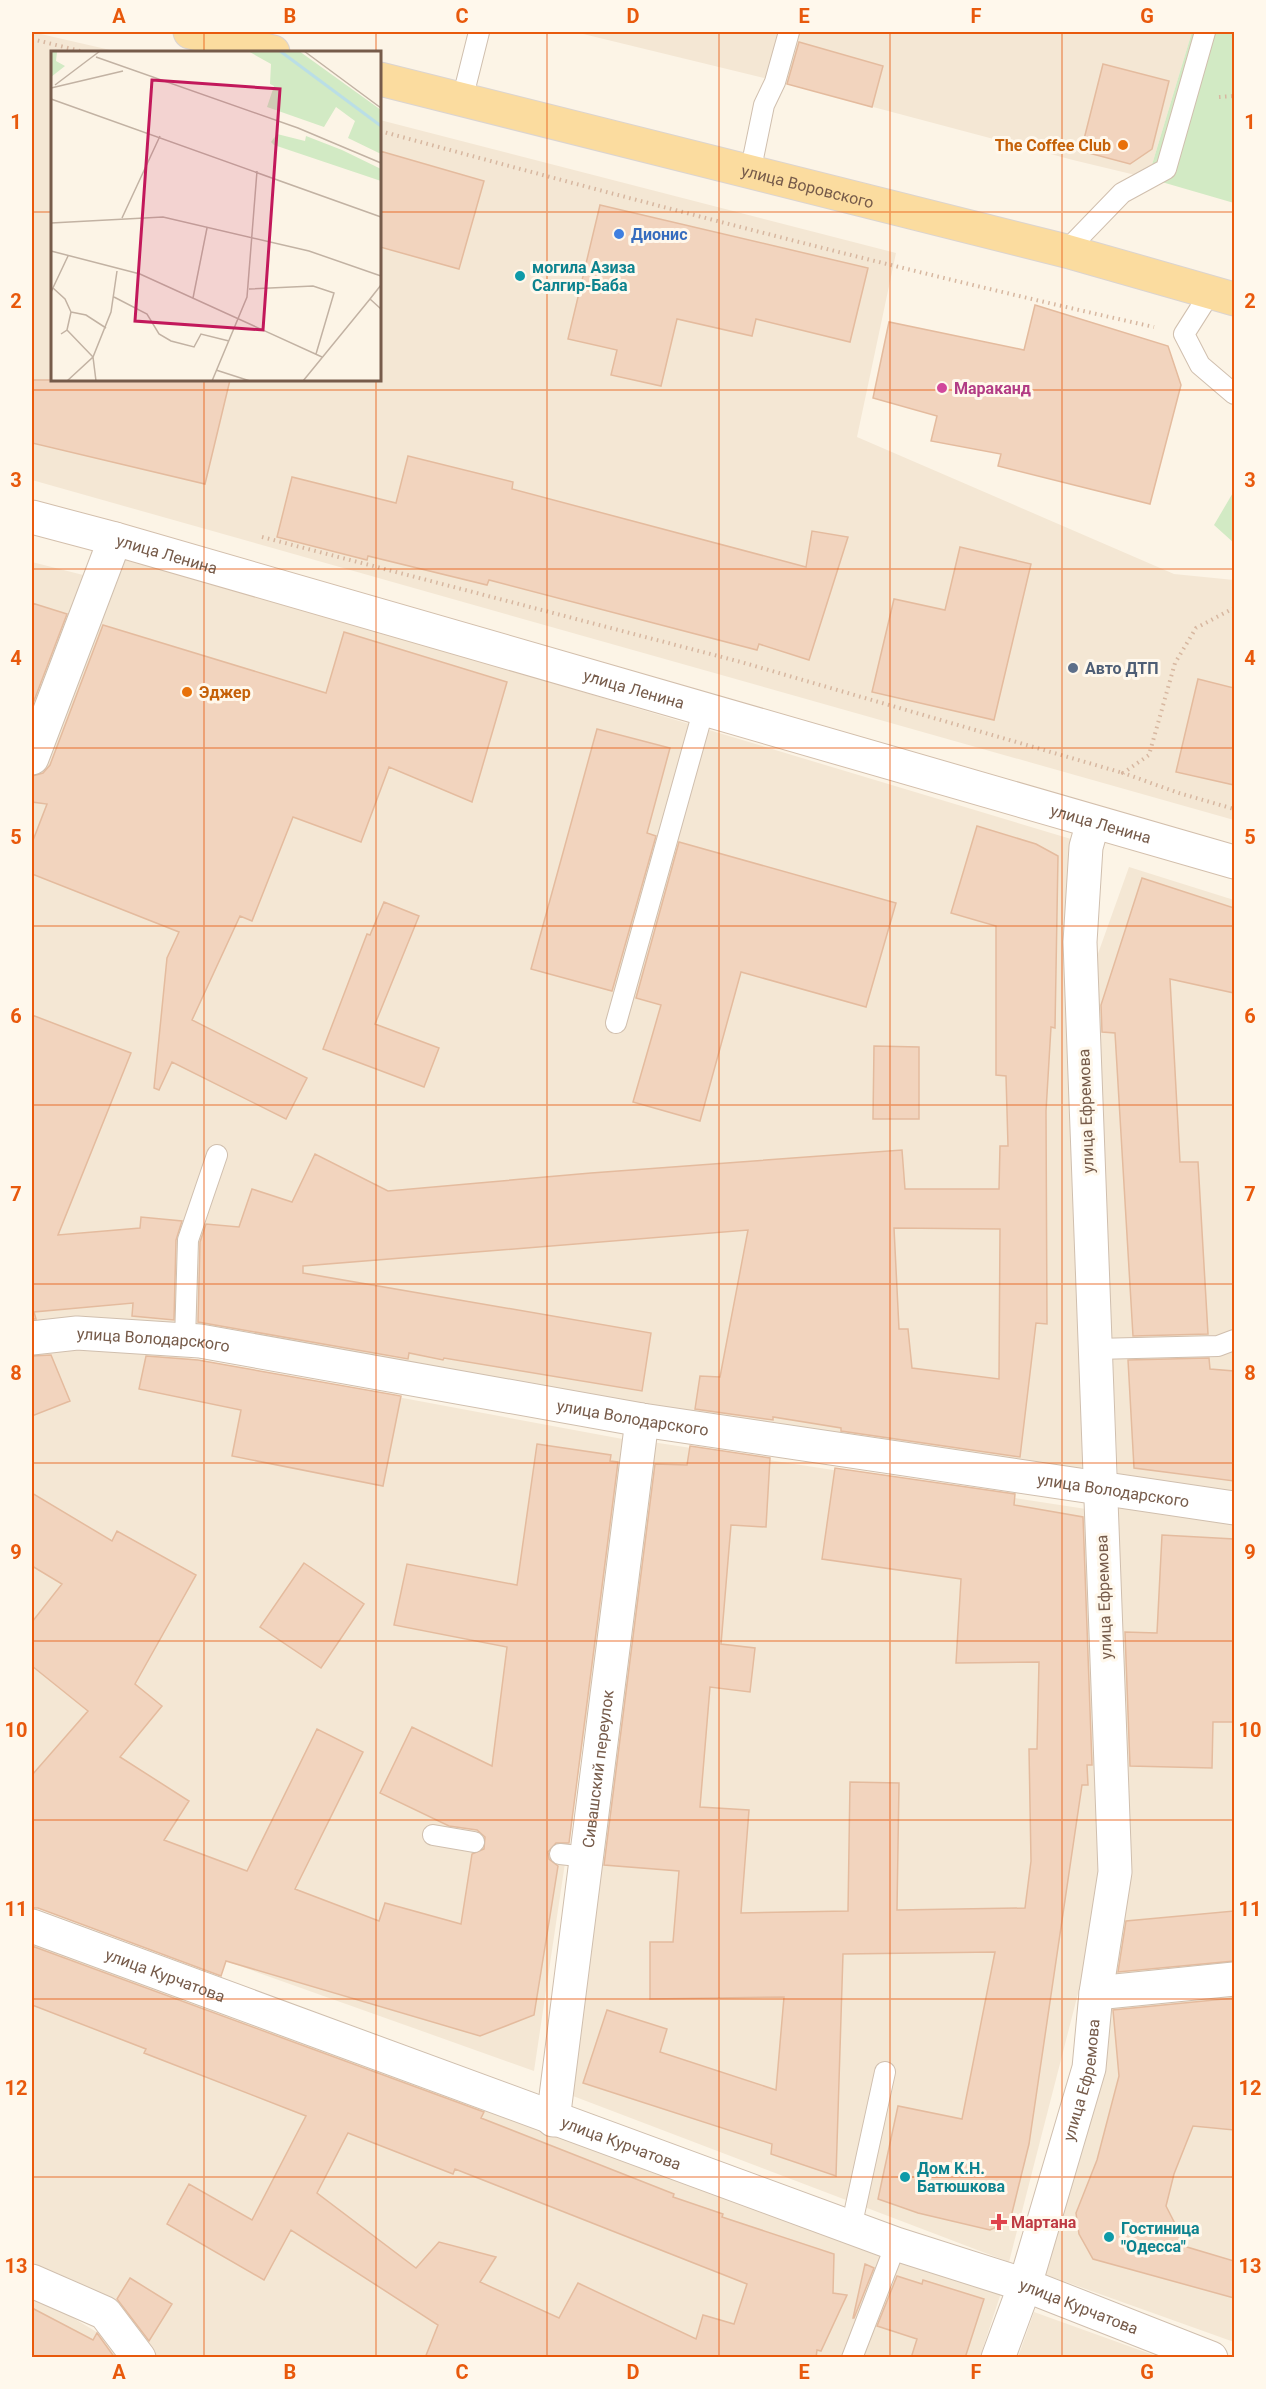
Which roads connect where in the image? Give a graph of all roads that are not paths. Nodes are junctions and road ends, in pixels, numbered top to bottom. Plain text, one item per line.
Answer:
1 (190, 32) edge
2 (479, 32) edge
3 (789, 32) edge
4 (1205, 32) edge
5 (269, 51) edge
6 (381, 79) edge
7 (462, 100) junction
8 (750, 173) junction
9 (1066, 251) junction
10 (1222, 296) edge
11 (1234, 394) edge
12 (32, 517) edge
13 (115, 539) junction
14 (704, 708) junction
15 (32, 758) edge
16 (1093, 822) junction
17 (1234, 862) edge
18 (616, 1023) dead end
19 (217, 1155) dead end
20 (32, 1338) edge
21 (185, 1340) junction
22 (1234, 1340) edge
23 (1095, 1349) junction
24 (642, 1420) junction
25 (1099, 1487) junction
26 (1234, 1508) edge
27 (433, 1835) dead end
28 (474, 1842) dead end
29 (32, 1926) edge
30 (1234, 1979) edge
31 (1096, 1993) junction
32 (885, 2072) dead end
33 (553, 2120) junction
34 (851, 2228) junction
35 (896, 2244) junction
36 (32, 2281) edge
37 (1025, 2284) junction
38 (139, 2358) edge
39 (852, 2358) edge
40 (998, 2358) edge
41 (1211, 2358) edge

1 - 5 main road
2 - 7 lane
3 - 8 lane
4 - 9 lane
6 - 7 main road, улица Воровского
7 - 8 main road, улица Воровского
8 - 9 main road, улица Воровского
9 - 10 main road, улица Воровского
10 - 11 lane
12 - 13 street, улица Ленина
13 - 14 street, улица Ленина
13 - 15 street
14 - 16 street, улица Ленина
14 - 18 lane
16 - 17 street, улица Ленина
16 - 23 street, улица Ефремова
19 - 21 lane
20 - 21 street, улица Володарского
21 - 24 street, улица Володарского
22 - 23 lane
23 - 25 street, улица Ефремова
24 - 25 street, улица Володарского
24 - 33 street, Сивашский переулок
25 - 26 street, улица Володарского
25 - 31 street, улица Ефремова
27 - 28 lane
29 - 33 street, улица Курчатова
30 - 31 street
31 - 37 street, улица Ефремова
32 - 34 lane
33 - 34 street, улица Курчатова
34 - 35 street, улица Курчатова
35 - 37 street, улица Курчатова
35 - 39 lane
36 - 38 street
37 - 40 street, улица Ефремова
37 - 41 street, улица Курчатова

